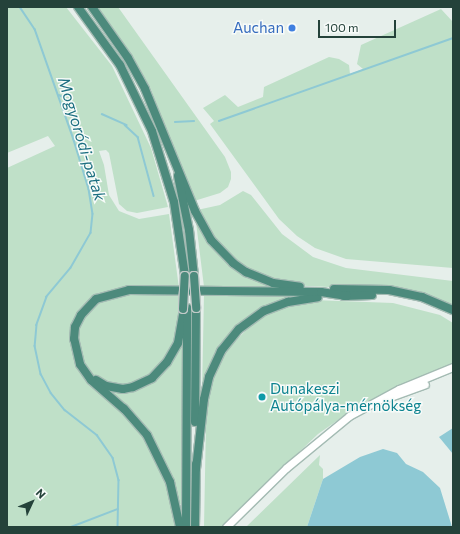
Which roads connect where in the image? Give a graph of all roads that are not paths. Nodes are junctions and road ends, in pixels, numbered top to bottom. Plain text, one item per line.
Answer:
1 (78, 7) edge
2 (92, 7) edge
3 (187, 199) junction
4 (346, 293) junction
5 (185, 308) junction
6 (453, 310) edge
7 (453, 316) edge
8 (80, 364) junction
9 (453, 367) edge
10 (453, 372) edge
11 (376, 401) junction
12 (196, 469) junction
13 (195, 525) edge
14 (180, 527) edge
15 (186, 527) edge
16 (226, 527) edge

1 - 5 highway, bridge
2 - 3 highway
3 - 4 highway
3 - 12 highway, bridge
4 - 6 highway
4 - 7 highway
4 - 8 highway
4 - 12 highway
5 - 8 highway
5 - 15 highway
8 - 14 highway
9 - 11 main road
10 - 11 main road
11 - 16 main road
12 - 13 highway

